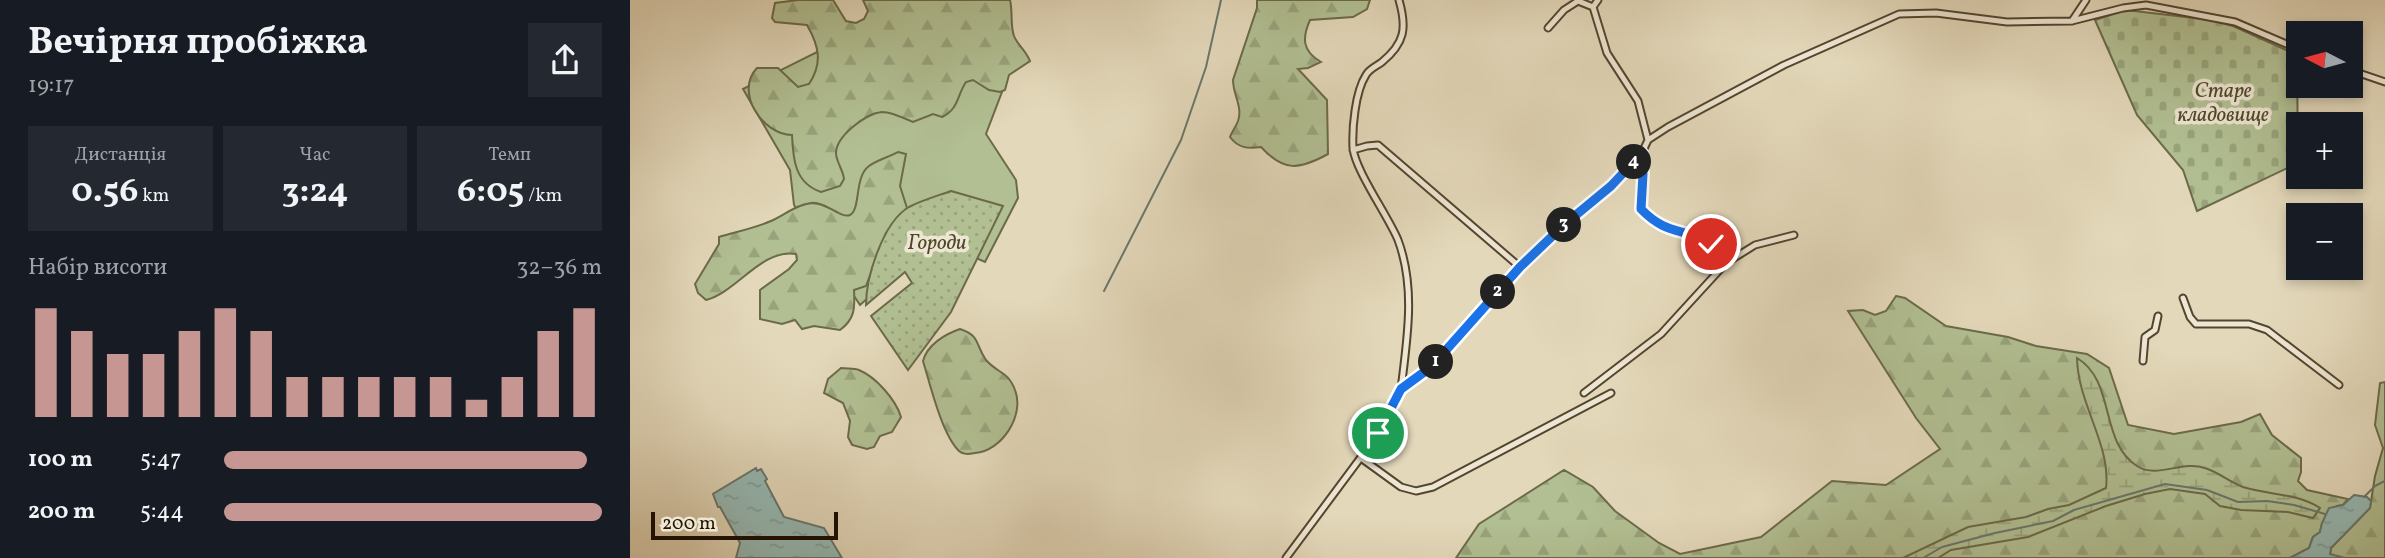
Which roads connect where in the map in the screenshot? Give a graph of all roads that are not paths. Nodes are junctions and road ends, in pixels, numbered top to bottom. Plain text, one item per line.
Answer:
1 (1399, 0) edge
2 (1598, 0) edge
3 (2086, 0) edge
4 (2153, 0) edge
5 (2146, 5) junction
6 (1593, 7) junction
7 (2072, 21) junction
8 (1548, 28) dead end
9 (2286, 43) edge
10 (2363, 74) edge
11 (2385, 82) edge
12 (1647, 140) junction
13 (1353, 150) junction
14 (1642, 153) junction
15 (1794, 235) dead end
16 (1726, 263) junction
17 (1520, 267) junction
18 (2183, 298) dead end
19 (2158, 316) dead end
20 (2143, 361) dead end
21 (2339, 385) dead end
22 (1401, 389) junction
23 (1584, 393) dead end
24 (1611, 393) dead end
25 (1361, 458) junction
26 (1286, 558) edge

1 - 13 street
2 - 6 street
3 - 7 street
4 - 5 street
5 - 7 street
5 - 9 street
6 - 8 street
6 - 12 street
7 - 12 street
10 - 11 street
12 - 14 street
13 - 17 street
13 - 22 street
14 - 16 street
14 - 17 street
15 - 16 street
16 - 23 street
17 - 22 street
18 - 21 street
19 - 20 street
22 - 25 street
24 - 25 street
25 - 26 street

